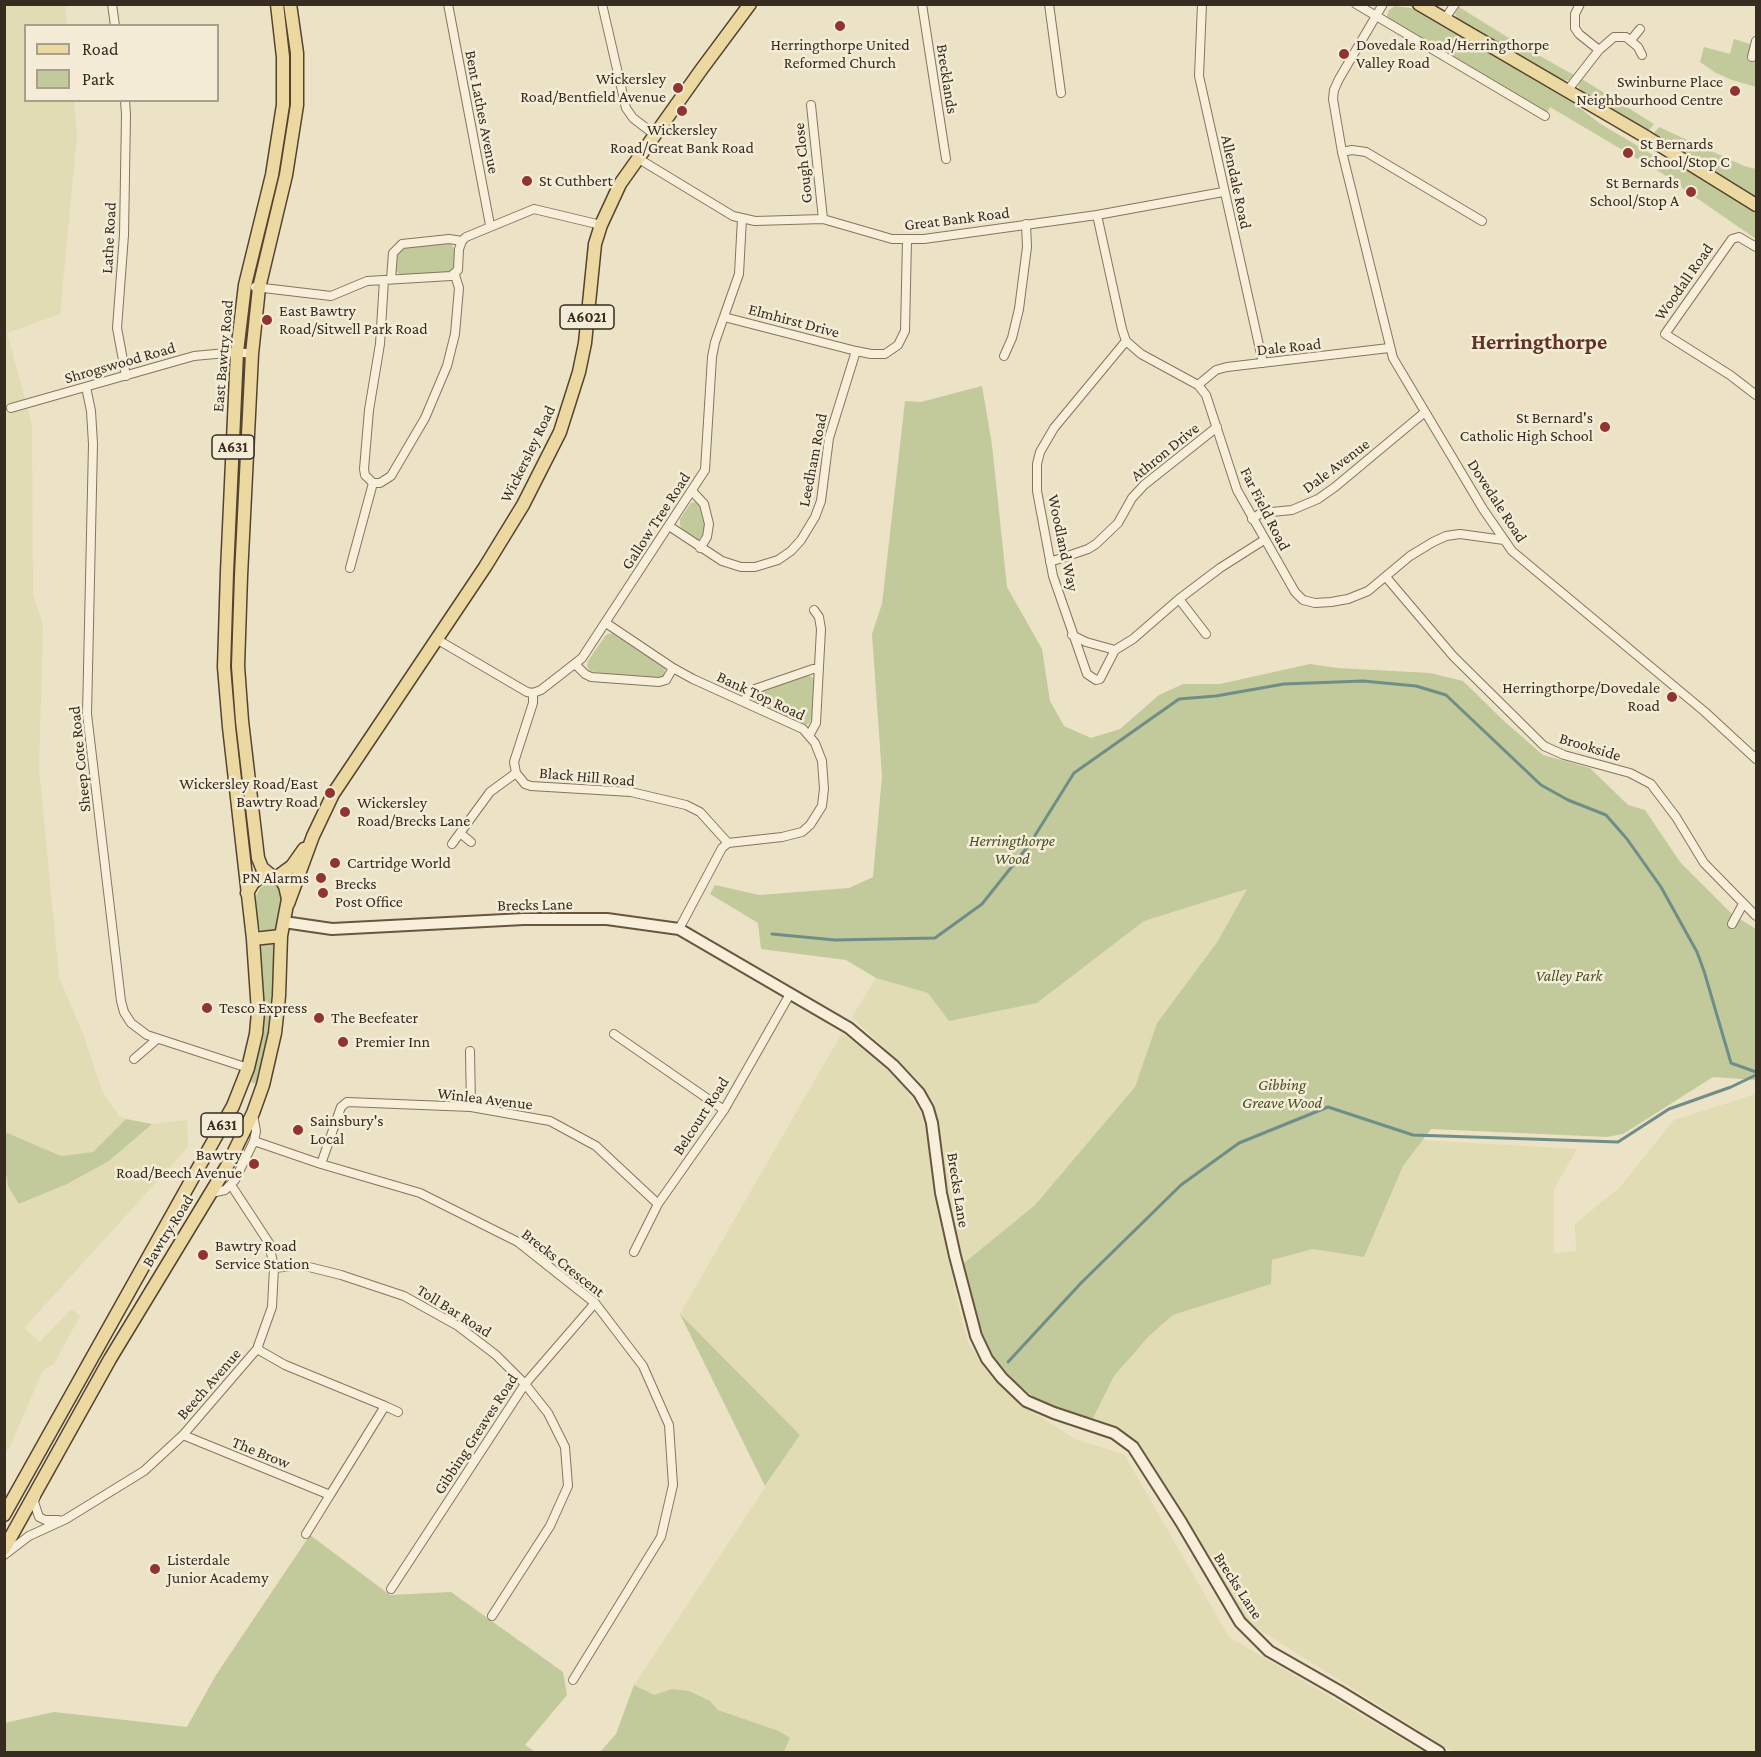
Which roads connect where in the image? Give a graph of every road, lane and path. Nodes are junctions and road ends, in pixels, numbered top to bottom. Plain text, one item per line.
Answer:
1 (112, 4) edge
2 (277, 4) edge
3 (290, 4) edge
4 (448, 4) edge
5 (602, 4) edge
6 (750, 4) edge
7 (921, 4) edge
8 (1049, 4) edge
9 (1202, 4) edge
10 (1356, 4) edge
11 (1383, 4) edge
12 (1419, 4) edge
13 (1455, 4) edge
14 (1580, 4) edge
15 (1376, 16) junction
16 (1444, 20) junction
17 (115, 24) edge
18 (1640, 29) dead end
19 (1631, 40) junction
20 (1756, 41) edge
21 (1599, 50) junction
22 (1642, 55) dead end
23 (1752, 57) dead end
24 (1568, 92) junction
25 (1061, 93) dead end
26 (125, 102) edge
27 (811, 105) dead end
28 (1545, 116) dead end
29 (655, 135) junction
30 (1342, 152) junction
31 (639, 159) junction
32 (946, 159) dead end
33 (1223, 192) junction
34 (1756, 205) edge
35 (1097, 215) junction
36 (742, 218) junction
37 (823, 219) junction
38 (1482, 221) dead end
39 (1026, 224) junction
40 (490, 225) junction
41 (601, 225) junction
42 (462, 240) junction
43 (907, 240) junction
44 (1756, 247) edge
45 (455, 274) junction
46 (387, 280) junction
47 (245, 285) junction
48 (259, 288) junction
49 (724, 317) junction
50 (1126, 341) junction
51 (1389, 348) junction
52 (856, 351) junction
53 (237, 352) junction
54 (252, 354) junction
55 (1004, 356) dead end
56 (1263, 363) junction
57 (126, 376) junction
58 (1198, 385) junction
59 (86, 387) junction
60 (1756, 394) edge
61 (11, 408) dead end
62 (1425, 412) junction
63 (1217, 427) junction
64 (373, 483) junction
65 (692, 491) junction
66 (1252, 519) junction
67 (669, 526) junction
68 (1264, 540) junction
69 (1504, 540) junction
70 (700, 548) junction
71 (1050, 562) junction
72 (350, 568) dead end
73 (1386, 577) junction
74 (1179, 599) junction
75 (814, 610) dead end
76 (606, 623) junction
77 (1072, 634) junction
78 (1206, 634) dead end
79 (438, 640) junction
80 (1115, 650) junction
81 (575, 664) junction
82 (673, 668) junction
83 (819, 669) junction
84 (533, 693) junction
85 (744, 702) junction
86 (810, 734) junction
87 (1756, 759) edge
88 (516, 773) junction
89 (460, 833) junction
90 (313, 836) junction
91 (471, 842) dead end
92 (728, 843) junction
93 (452, 844) dead end
94 (275, 877) junction
95 (247, 893) junction
96 (288, 904) junction
97 (1743, 904) junction
98 (1756, 916) edge
99 (284, 922) junction
100 (1732, 924) dead end
101 (679, 929) junction
102 (281, 936) junction
103 (253, 939) junction
104 (790, 994) junction
105 (614, 1034) dead end
106 (156, 1040) junction
107 (470, 1051) dead end
108 (134, 1059) dead end
109 (248, 1068) junction
110 (471, 1107) junction
111 (724, 1110) junction
112 (253, 1113) junction
113 (254, 1142) junction
114 (321, 1164) junction
115 (231, 1185) junction
116 (187, 1187) junction
117 (210, 1195) junction
118 (658, 1204) junction
119 (634, 1252) dead end
120 (274, 1268) junction
121 (595, 1303) junction
122 (257, 1349) junction
123 (525, 1384) junction
124 (385, 1406) junction
125 (398, 1412) dead end
126 (183, 1435) junction
127 (38, 1488) junction
128 (330, 1496) junction
129 (4, 1515) edge
130 (66, 1520) junction
131 (306, 1534) dead end
132 (4, 1549) edge
133 (4, 1555) edge
134 (391, 1589) dead end
135 (492, 1616) dead end
136 (573, 1680) dead end
137 (1439, 1752) edge

1 - 17 street
2 - 47 main road, East Bawtry Road / A631
3 - 48 main road, East Bawtry Road / A631
4 - 40 street, Bent Lathes Avenue
5 - 29 street
6 - 29 main road, Wickersley Road / A6021
7 - 32 street, Brecklands
8 - 25 street
9 - 33 street, Allendale Road
10 - 15 street
11 - 15 street, Dovedale Road
12 - 16 main road
13 - 16 street
14 - 21 street
15 - 28 street
15 - 30 street, Dovedale Road
16 - 24 main road
18 - 19 street
19 - 21 street
19 - 22 street
20 - 23 street
21 - 24 street
24 - 34 main road
26 - 57 street, Lathe Road
27 - 37 street, Gough Close
29 - 31 main road, Wickersley Road / A6021
30 - 38 street
30 - 51 street, Dovedale Road
31 - 36 street, Great Bank Road
31 - 41 main road, Wickersley Road / A6021
33 - 35 street, Great Bank Road
33 - 56 street, Allendale Road
35 - 39 street, Great Bank Road
35 - 50 street
36 - 37 street, Great Bank Road
36 - 49 street, Gallow Tree Road
37 - 43 street, Great Bank Road
39 - 43 street, Great Bank Road
39 - 55 street
40 - 41 street
40 - 42 street
41 - 79 main road, Wickersley Road / A6021
42 - 45 street
42 - 46 street
43 - 52 street
44 - 60 street, Woodall Road
45 - 46 street
45 - 64 street
46 - 48 street
46 - 64 street
47 - 48 street
47 - 53 main road, East Bawtry Road / A631
48 - 54 main road, East Bawtry Road / A631
49 - 52 street, Elmhirst Drive
49 - 65 street, Gallow Tree Road
50 - 58 street
50 - 71 street, Woodland Way
51 - 56 street, Dale Road
51 - 62 street, Dovedale Road
52 - 70 street, Leedham Road
53 - 54 street, Shrogswood Road
53 - 57 street, Shrogswood Road
53 - 95 main road, East Bawtry Road / A631
54 - 94 main road, East Bawtry Road / A631
56 - 58 street, Dale Road
57 - 59 street, Shrogswood Road
58 - 63 street, Far Field Road
59 - 61 street, Shrogswood Road
59 - 106 street, Sheep Cote Road
62 - 66 street, Dale Avenue
62 - 69 street, Dovedale Road
63 - 66 street, Far Field Road
63 - 71 street, Athron Drive
64 - 72 street
65 - 67 street, Gallow Tree Road
65 - 70 street
66 - 68 street, Far Field Road
67 - 70 street, Leedham Road
67 - 76 street, Gallow Tree Road
68 - 73 street, Far Field Road
68 - 74 street, Woodland Way
69 - 73 street, Far Field Road
69 - 87 street, Dovedale Road
71 - 77 street, Woodland Way
73 - 97 street, Brookside
74 - 78 street
74 - 80 street, Woodland Way
75 - 83 street
76 - 81 street, Gallow Tree Road
76 - 82 street, Bank Top Road
77 - 80 street
77 - 80 street, Woodland Way
79 - 84 street
79 - 90 main road, Wickersley Road / A6021
81 - 82 street
81 - 84 street, Gallow Tree Road
82 - 85 street, Bank Top Road
83 - 85 street
83 - 86 street
84 - 88 street, Black Hill Road
85 - 86 street, Bank Top Road
86 - 92 street, Bank Top Road
88 - 89 street
88 - 92 street, Black Hill Road
89 - 91 street
89 - 93 street
90 - 94 main road, Wickersley Road / A6021
90 - 96 main road, Wickersley Road / A6021
92 - 101 street
94 - 95 main road, Wickersley Road
94 - 96 main road, A631
95 - 103 main road, Bawtry Road / A631
96 - 99 main road, Bawtry Road / A631
97 - 98 street, Brookside
97 - 100 street
99 - 101 street, Brecks Lane
99 - 102 main road, Bawtry Road / A631
101 - 104 street, Brecks Lane
102 - 103 main road
102 - 112 main road, Bawtry Road / A631
103 - 109 main road, Bawtry Road / A631
104 - 111 street, Belcourt Road
104 - 137 street, Brecks Lane
105 - 111 street
106 - 108 street
106 - 109 street, Sheep Cote Road
107 - 110 street
109 - 116 main road, Bawtry Road / A631
110 - 114 street, Winlea Avenue
110 - 118 street, Winlea Avenue
111 - 118 street, Belcourt Road
112 - 113 street
112 - 117 main road, Bawtry Road / A631
113 - 114 street, Brecks Crescent
113 - 115 street
114 - 121 street, Brecks Crescent
115 - 117 street
115 - 120 street, Beech Avenue
116 - 117 main road
116 - 129 main road, Bawtry Road / A631
117 - 127 main road, Bawtry Road / A631
118 - 119 street, Belcourt Road
120 - 122 street, Beech Avenue
120 - 123 street, Toll Bar Road
121 - 123 street, Gibbing Greaves Road
121 - 136 street, Brecks Crescent
122 - 124 street
122 - 126 street, Beech Avenue
123 - 134 street, Gibbing Greaves Road
123 - 135 street, Toll Bar Road
124 - 125 street
124 - 128 street
126 - 128 street, The Brow
126 - 130 street, Beech Avenue
127 - 130 street
127 - 132 main road, Bawtry Road / A631
128 - 131 street
130 - 133 street, Beech Avenue

